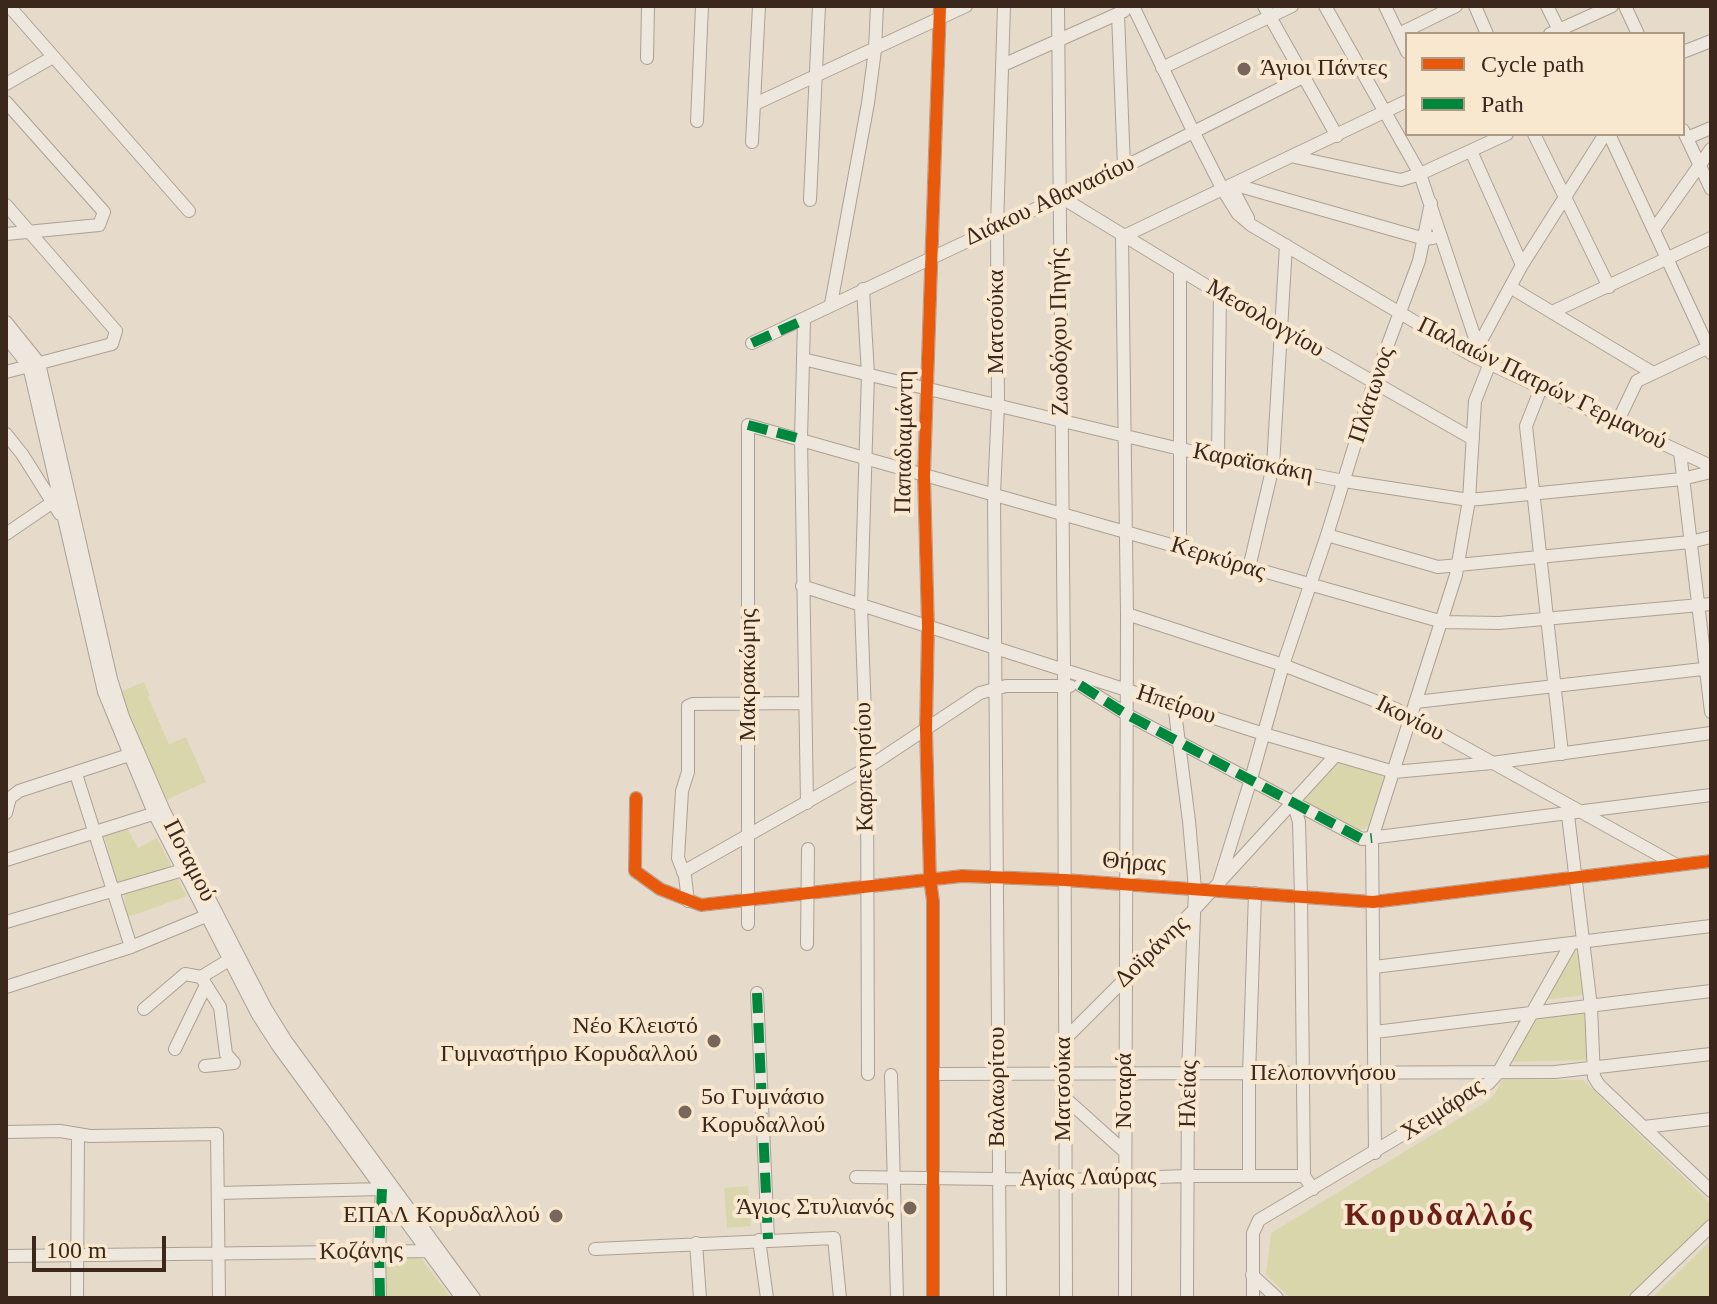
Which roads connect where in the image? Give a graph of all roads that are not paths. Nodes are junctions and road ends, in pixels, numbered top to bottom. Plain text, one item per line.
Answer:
1 (9, 6) edge
2 (648, 6) edge
3 (702, 6) edge
4 (759, 6) edge
5 (819, 6) edge
6 (877, 6) edge
7 (966, 6) edge
8 (1004, 6) edge
9 (1058, 6) edge
10 (1134, 6) edge
11 (1292, 6) edge
12 (1325, 6) edge
13 (1385, 6) edge
14 (1456, 6) edge
15 (1475, 6) edge
16 (1547, 6) edge
17 (1612, 6) edge
18 (1625, 6) edge
19 (940, 12) edge
20 (1267, 12) edge
21 (1118, 14) junction
22 (1486, 32) edge
23 (1556, 32) edge
24 (1558, 32) edge
25 (1637, 32) edge
26 (1399, 34) junction
27 (1059, 41) junction
28 (1711, 41) edge
29 (1405, 48) edge
30 (875, 50) junction
31 (1685, 51) edge
32 (53, 57) junction
33 (647, 58) dead end
34 (1003, 65) junction
35 (1162, 68) junction
36 (816, 77) junction
37 (1303, 77) junction
38 (6, 84) edge
39 (6, 102) edge
40 (1405, 102) edge
41 (755, 104) junction
42 (1384, 112) junction
43 (697, 121) dead end
44 (1711, 128) edge
45 (1193, 131) junction
46 (1685, 134) edge
47 (1337, 136) junction
48 (1503, 136) edge
49 (1535, 136) edge
50 (1606, 136) edge
51 (1608, 136) edge
52 (752, 142) dead end
53 (1711, 149) edge
54 (1471, 151) junction
55 (1295, 157) junction
56 (1700, 166) junction
57 (1124, 167) junction
58 (1420, 174) junction
59 (1230, 187) junction
60 (1711, 189) edge
61 (1059, 196) junction
62 (1564, 196) junction
63 (810, 200) dead end
64 (1431, 203) junction
65 (6, 205) edge
66 (189, 211) dead end
67 (997, 226) junction
68 (1655, 228) junction
69 (29, 233) junction
70 (6, 234) edge
71 (1122, 237) junction
72 (1443, 238) junction
73 (1711, 238) edge
74 (1425, 239) junction
75 (1286, 245) junction
76 (932, 256) junction
77 (1668, 259) junction
78 (1522, 265) junction
79 (1180, 270) junction
80 (1510, 287) junction
81 (1609, 287) junction
82 (863, 289) junction
83 (1220, 294) junction
84 (831, 304) junction
85 (1552, 312) junction
86 (1399, 314) junction
87 (804, 320) junction
88 (6, 322) edge
89 (1281, 328) junction
90 (6, 337) edge
91 (752, 343) dead end
92 (1710, 349) edge
93 (1475, 351) junction
94 (803, 359) junction
95 (1490, 363) junction
96 (34, 364) junction
97 (6, 372) edge
98 (1653, 373) junction
99 (868, 374) junction
100 (1374, 382) junction
101 (926, 388) junction
102 (1541, 388) junction
103 (998, 406) junction
104 (1061, 421) junction
105 (1617, 423) junction
106 (748, 425) joint
107 (1123, 434) junction
108 (801, 439) junction
109 (1473, 439) junction
110 (9, 441) edge
111 (1180, 449) junction
112 (1680, 452) junction
113 (1218, 455) junction
114 (865, 459) junction
115 (1273, 466) junction
116 (1711, 469) edge
117 (924, 475) junction
118 (1682, 479) junction
119 (1344, 481) junction
120 (994, 494) junction
121 (1532, 494) junction
122 (1469, 500) junction
123 (53, 502) junction
124 (1062, 515) junction
125 (66, 523) junction
126 (1126, 532) junction
127 (6, 534) edge
128 (1327, 535) junction
129 (1711, 537) edge
130 (1690, 542) junction
131 (1180, 548) junction
132 (1541, 556) junction
133 (1458, 565) junction
134 (1249, 568) junction
135 (802, 586) junction
136 (1308, 586) junction
137 (1704, 605) edge
138 (861, 606) junction
139 (1127, 614) junction
140 (1546, 619) junction
141 (1443, 622) junction
142 (928, 627) junction
143 (995, 646) junction
144 (1283, 665) junction
145 (1064, 668) junction
146 (1708, 668) edge
147 (1101, 680) junction
148 (1080, 685) junction
149 (1063, 686) junction
150 (1554, 686) junction
151 (994, 688) junction
152 (1126, 689) junction
153 (1416, 702) junction
154 (804, 703) junction
155 (750, 704) junction
156 (1174, 704) junction
157 (1711, 712) edge
158 (1126, 714) junction
159 (1411, 718) junction
160 (926, 729) junction
161 (1711, 733) edge
162 (1264, 734) junction
163 (1180, 742) junction
164 (1562, 754) junction
165 (129, 755) junction
166 (1335, 756) junction
167 (1492, 763) junction
168 (867, 768) junction
169 (1394, 772) junction
170 (76, 774) junction
171 (1251, 779) junction
172 (1711, 795) edge
173 (636, 798) dead end
174 (1293, 801) junction
175 (807, 803) junction
176 (159, 812) junction
177 (6, 813) edge
178 (1582, 813) junction
179 (1568, 815) junction
180 (94, 831) junction
181 (747, 836) junction
182 (1372, 838) junction
183 (808, 849) dead end
184 (6, 860) edge
185 (1711, 861) edge
186 (1676, 865) junction
187 (183, 870) junction
188 (683, 872) junction
189 (996, 877) junction
190 (1576, 878) junction
191 (930, 879) junction
192 (1065, 880) junction
193 (1125, 885) junction
194 (867, 886) junction
195 (1215, 886) junction
196 (1195, 889) junction
197 (113, 890) junction
198 (808, 893) junction
199 (1255, 893) junction
200 (1301, 896) junction
201 (749, 898) junction
202 (688, 901) junction
203 (1373, 902) junction
204 (1193, 911) junction
205 (206, 916) junction
206 (6, 922) edge
207 (748, 924) dead end
208 (1711, 926) edge
209 (1577, 943) junction
210 (807, 944) dead end
211 (131, 947) junction
212 (229, 960) junction
213 (1374, 967) junction
214 (1125, 977) junction
215 (204, 981) junction
216 (6, 987) edge
217 (1711, 991) edge
218 (757, 993) dead end
219 (1591, 1007) junction
220 (144, 1009) dead end
221 (1530, 1014) junction
222 (1375, 1032) junction
223 (1064, 1040) junction
224 (175, 1049) dead end
225 (1711, 1054) edge
226 (205, 1066) dead end
227 (1594, 1069) junction
228 (1064, 1073) junction
229 (1125, 1073) junction
230 (1374, 1073) junction
231 (1498, 1073) junction
232 (868, 1074) dead end
233 (934, 1074) junction
234 (1188, 1074) junction
235 (1304, 1074) junction
236 (891, 1075) dead end
237 (998, 1075) junction
238 (1249, 1075) junction
239 (1065, 1098) junction
240 (1711, 1119) edge
241 (1644, 1127) junction
242 (6, 1132) edge
243 (78, 1134) junction
244 (1125, 1152) junction
245 (1375, 1153) junction
246 (933, 1159) junction
247 (1188, 1176) junction
248 (1249, 1176) junction
249 (1304, 1176) junction
250 (856, 1177) dead end
251 (896, 1179) junction
252 (933, 1179) junction
253 (1125, 1179) junction
254 (998, 1180) junction
255 (1065, 1180) junction
256 (1708, 1185) edge
257 (382, 1189) junction
258 (1313, 1189) junction
259 (218, 1193) junction
260 (1711, 1226) edge
261 (764, 1239) junction
262 (696, 1243) junction
263 (595, 1249) dead end
264 (379, 1251) junction
265 (427, 1251) junction
266 (219, 1254) junction
267 (6, 1256) edge
268 (76, 1256) junction
269 (1252, 1275) junction
270 (77, 1298) edge
271 (219, 1298) edge
272 (380, 1298) edge
273 (462, 1298) edge
274 (474, 1298) edge
275 (700, 1298) edge
276 (767, 1298) edge
277 (840, 1298) edge
278 (897, 1298) edge
279 (933, 1298) edge
280 (1000, 1298) edge
281 (1066, 1298) edge
282 (1125, 1298) edge
283 (1187, 1298) edge
284 (1253, 1298) edge
285 (1277, 1298) edge
286 (1636, 1298) edge

1 - 32 street
2 - 33 street
3 - 43 street
4 - 41 street
5 - 36 street
6 - 30 street
7 - 19 street
8 - 34 street, Ματσούκα
9 - 27 street, Ζωοδόχου Πηγής
10 - 21 street
10 - 35 street, Παλαιών Πατρών Γερμανού
11 - 20 street
12 - 42 street
13 - 26 street
14 - 26 street
15 - 22 street
16 - 23 street
17 - 24 street
18 - 25 street
19 - 30 street
19 - 76 street, Παπαδιαμάντη
20 - 35 street
20 - 37 street
21 - 27 street
21 - 57 street
26 - 29 street
27 - 34 street
27 - 61 street, Ζωοδόχου Πηγής
28 - 31 street
30 - 36 street
30 - 84 street
32 - 38 street
32 - 66 street
34 - 67 street, Ματσούκα
35 - 45 street, Παλαιών Πατρών Γερμανού
36 - 41 street
36 - 63 street
37 - 45 street, Διάκου Αθανασίου
37 - 47 street
39 - 69 street
40 - 42 street
41 - 52 street
42 - 47 street
42 - 58 street
44 - 46 street
45 - 57 street, Διάκου Αθανασίου
45 - 59 street, Παλαιών Πατρών Γερμανού
46 - 56 street
47 - 55 street
48 - 54 street
49 - 62 street
50 - 62 street
51 - 68 street
53 - 56 street
54 - 58 street
54 - 78 street
55 - 58 street
55 - 59 street
56 - 60 street
56 - 68 street
57 - 61 street, Διάκου Αθανασίου
58 - 64 street
59 - 71 street
59 - 74 street
59 - 75 street, Παλαιών Πατρών Γερμανού
61 - 67 street, Διάκου Αθανασίου
61 - 71 street, Μεσολογγίου
61 - 104 street, Ζωοδόχου Πηγής
62 - 78 street
62 - 81 street
64 - 72 street
64 - 74 street, Πλάτωνος
65 - 69 street
67 - 76 street, Διάκου Αθανασίου
67 - 103 street, Ματσούκα
68 - 77 street
69 - 70 street
69 - 96 street
71 - 79 street, Μεσολογγίου
71 - 107 street, Νοταρά
72 - 74 street
72 - 93 street
73 - 77 street
74 - 86 street, Πλάτωνος
75 - 86 street, Παλαιών Πατρών Γερμανού
75 - 89 street
76 - 82 street, Διάκου Αθανασίου
76 - 101 street, Παπαδιαμάντη
77 - 81 street
77 - 92 street
78 - 80 street
79 - 83 street, Μεσολογγίου
79 - 111 street
80 - 85 street
80 - 93 street
81 - 85 street
82 - 84 street, Διάκου Αθανασίου
82 - 99 street, Καρπενησίου
83 - 89 street, Μεσολογγίου
83 - 113 street
84 - 87 street, Διάκου Αθανασίου
85 - 98 street
86 - 93 street, Παλαιών Πατρών Γερμανού
86 - 100 street, Πλάτωνος
87 - 91 street, Διάκου Αθανασίου
87 - 94 street
88 - 96 street
89 - 100 street, Μεσολογγίου
89 - 115 street
90 - 96 street
92 - 98 street
93 - 95 street, Παλαιών Πατρών Γερμανού
94 - 99 street, Καραϊσκάκη
94 - 108 street
95 - 102 street, Παλαιών Πατρών Γερμανού
95 - 109 street
96 - 97 street
96 - 125 street, Ποταμού
96 - 176 street, Ποταμού
98 - 105 street
99 - 101 street, Καραϊσκάκη
99 - 114 street, Καρπενησίου
100 - 109 street, Μεσολογγίου
100 - 119 street, Πλάτωνος
101 - 103 street, Καραϊσκάκη
101 - 117 street, Παπαδιαμάντη
102 - 105 street, Παλαιών Πατρών Γερμανού
102 - 121 street
103 - 104 street, Καραϊσκάκη
103 - 120 street, Ματσούκα
104 - 107 street, Καραϊσκάκη
104 - 124 street, Ζωοδόχου Πηγής
105 - 112 street, Παλαιών Πατρών Γερμανού
106 - 108 street, Κερκύρας
106 - 155 street, Μακρακώμης
107 - 111 street, Καραϊσκάκη
107 - 126 street, Νοταρά
108 - 114 street, Κερκύρας
108 - 135 street
109 - 122 street
110 - 123 street
111 - 113 street, Καραϊσκάκη
111 - 131 street
112 - 116 street, Παλαιών Πατρών Γερμανού
112 - 118 street
113 - 115 street, Καραϊσκάκη
114 - 117 street, Κερκύρας
114 - 138 street, Καρπενησίου
115 - 119 street, Καραϊσκάκη
115 - 134 street
116 - 118 street, Καραϊσκάκη
117 - 120 street, Κερκύρας
117 - 142 street, Παπαδιαμάντη
118 - 121 street, Καραϊσκάκη
118 - 130 street
119 - 122 street, Καραϊσκάκη
119 - 128 street, Πλάτωνος
120 - 124 street, Κερκύρας
120 - 143 street, Ματσούκα
121 - 122 street, Καραϊσκάκη
121 - 132 street
122 - 133 street
123 - 125 street
123 - 127 street
124 - 126 street, Κερκύρας
124 - 145 street, Ζωοδόχου Πηγής
125 - 165 street, Ποταμού
126 - 131 street, Κερκύρας
126 - 139 street, Νοταρά
128 - 133 street
128 - 136 street, Πλάτωνος
129 - 130 street
130 - 132 street
130 - 137 street
131 - 134 street, Κερκύρας
132 - 133 street
132 - 140 street
133 - 141 street
134 - 136 street, Κερκύρας
135 - 138 street, Ηπείρου
135 - 154 street
136 - 141 street, Κερκύρας
136 - 144 street, Πλάτωνος
137 - 140 street, Κερκύρας
137 - 146 street
138 - 142 street, Ηπείρου
138 - 168 street, Καρπενησίου
139 - 144 street, Ικονίου
139 - 152 street, Νοταρά
140 - 141 street, Κερκύρας
140 - 150 street
141 - 153 street
142 - 143 street, Ηπείρου
142 - 160 street, Παπαδιαμάντη
143 - 145 street, Ηπείρου
143 - 151 street, Ματσούκα
144 - 159 street, Ικονίου
144 - 162 street, Πλάτωνος
145 - 147 street, Ηπείρου
145 - 149 street, Ζωοδόχου Πηγής
146 - 150 street
146 - 157 street
147 - 148 street
147 - 152 street, Ηπείρου
148 - 149 street
148 - 158 street
149 - 151 street
149 - 192 street, Ματσούκα
150 - 153 street
150 - 164 street
151 - 160 street
151 - 189 street, Βαλαωρίτου
152 - 156 street, Ηπείρου
152 - 158 street, Νοταρά
153 - 159 street
154 - 155 street
154 - 175 street
155 - 181 street, Μακρακώμης
155 - 188 street
156 - 162 street, Ηπείρου
156 - 163 street, Ηλείας
158 - 163 street
158 - 193 street, Νοταρά
159 - 167 street, Ικονίου
159 - 169 street
160 - 168 street
160 - 191 street, Παπαδιαμάντη
161 - 164 street, Ηπείρου
162 - 166 street, Ηπείρου
162 - 171 street, Πλάτωνος
163 - 171 street
163 - 196 street, Ηλείας
164 - 167 street, Ηπείρου
165 - 170 street
165 - 176 street, Ποταμού
166 - 169 street, Ηπείρου
166 - 174 street, Δοϊράνης
167 - 169 street, Ηπείρου
167 - 178 street, Ικονίου
168 - 175 street
168 - 194 street, Καρπενησίου
169 - 182 street
170 - 177 street
170 - 180 street
171 - 174 street
171 - 195 street, Πλάτωνος
172 - 178 street
173 - 202 street, Θήρας
174 - 182 street
174 - 195 street, Δοϊράνης
174 - 200 street
175 - 181 street
176 - 180 street
176 - 187 street, Ποταμού
176 - 274 street, Ποταμού
178 - 179 street
178 - 186 street, Ικονίου
179 - 182 street
179 - 190 street
180 - 184 street
180 - 197 street
181 - 188 street
181 - 201 street, Μακρακώμης
182 - 203 street
183 - 198 street
185 - 186 street, Θήρας
186 - 190 street, Θήρας
187 - 197 street
187 - 205 street, Ποταμού
188 - 202 street
189 - 191 street, Θήρας
189 - 192 street, Θήρας
189 - 237 street, Βαλαωρίτου
190 - 203 street, Θήρας
190 - 209 street
191 - 194 street, Θήρας
191 - 233 street, Παπαδιαμάντη
191 - 246 street, Παπαδιαμάντη
192 - 193 street, Θήρας
192 - 223 street, Ματσούκα
193 - 196 street, Θήρας
193 - 214 street, Νοταρά
194 - 198 street, Θήρας
194 - 232 street, Καρπενησίου
195 - 196 street, Θήρας
195 - 199 street, Θήρας
195 - 204 street, Δοϊράνης
196 - 204 street, Ηλείας
197 - 206 street
197 - 211 street
198 - 201 street, Θήρας
198 - 210 street
199 - 200 street, Θήρας
199 - 238 street
200 - 203 street, Θήρας
200 - 235 street
201 - 202 street, Θήρας
201 - 207 street, Μακρακώμης
203 - 213 street
204 - 214 street, Δοϊράνης
204 - 234 street, Ηλείας
205 - 211 street
205 - 212 street, Ποταμού
208 - 209 street
209 - 213 street
209 - 219 street
209 - 221 street, Χειμάρας
211 - 216 street
212 - 215 street
212 - 257 street, Ποταμού
213 - 222 street
214 - 223 street, Δοϊράνης
214 - 229 street, Νοταρά
215 - 220 street
215 - 224 street
215 - 226 street
217 - 219 street
218 - 261 street
219 - 221 street
219 - 227 street
221 - 222 street
221 - 231 street, Χειμάρας
222 - 230 street
223 - 228 street, Ματσούκα
225 - 227 street, Πελοποννήσου
227 - 231 street, Πελοποννήσου
227 - 241 street
228 - 229 street, Πελοποννήσου
228 - 237 street, Πελοποννήσου
228 - 239 street, Ματσούκα
229 - 234 street, Πελοποννήσου
229 - 244 street, Νοταρά
230 - 231 street, Πελοποννήσου
230 - 235 street, Πελοποννήσου
230 - 245 street
231 - 245 street, Χειμάρας
233 - 237 street, Πελοποννήσου
233 - 246 street, Παπαδιαμάντη
234 - 238 street, Πελοποννήσου
234 - 247 street, Ηλείας
235 - 238 street, Πελοποννήσου
235 - 249 street
236 - 251 street
237 - 254 street, Βαλαωρίτου
238 - 248 street
239 - 244 street
239 - 255 street, Ματσούκα
240 - 241 street
241 - 256 street
242 - 243 street
243 - 259 street
243 - 268 street
244 - 253 street, Νοταρά
245 - 258 street, Χειμάρας
246 - 252 street, Παπαδιαμάντη
247 - 248 street, Αγίας Λαύρας
247 - 253 street, Αγίας Λαύρας
247 - 283 street, Ηλείας
248 - 249 street, Αγίας Λαύρας
249 - 258 street
250 - 251 street, Αγίας Λαύρας
251 - 252 street, Αγίας Λαύρας
251 - 278 street
252 - 254 street, Αγίας Λαύρας
252 - 279 street, Παπαδιαμάντη
253 - 255 street, Αγίας Λαύρας
253 - 282 street, Νοταρά
254 - 255 street, Αγίας Λαύρας
254 - 280 street, Βαλαωρίτου
255 - 281 street, Ματσούκα
257 - 259 street
257 - 264 street
257 - 265 street, Ποταμού
258 - 269 street, Χειμάρας
259 - 266 street
260 - 286 street
261 - 262 street
261 - 276 street
261 - 277 street
262 - 263 street
262 - 275 street
264 - 265 street, Κοζάνης
264 - 266 street, Κοζάνης
264 - 272 street
265 - 273 street, Ποταμού
266 - 268 street, Κοζάνης
266 - 271 street
267 - 268 street, Κοζάνης
268 - 270 street
269 - 284 street
269 - 285 street

